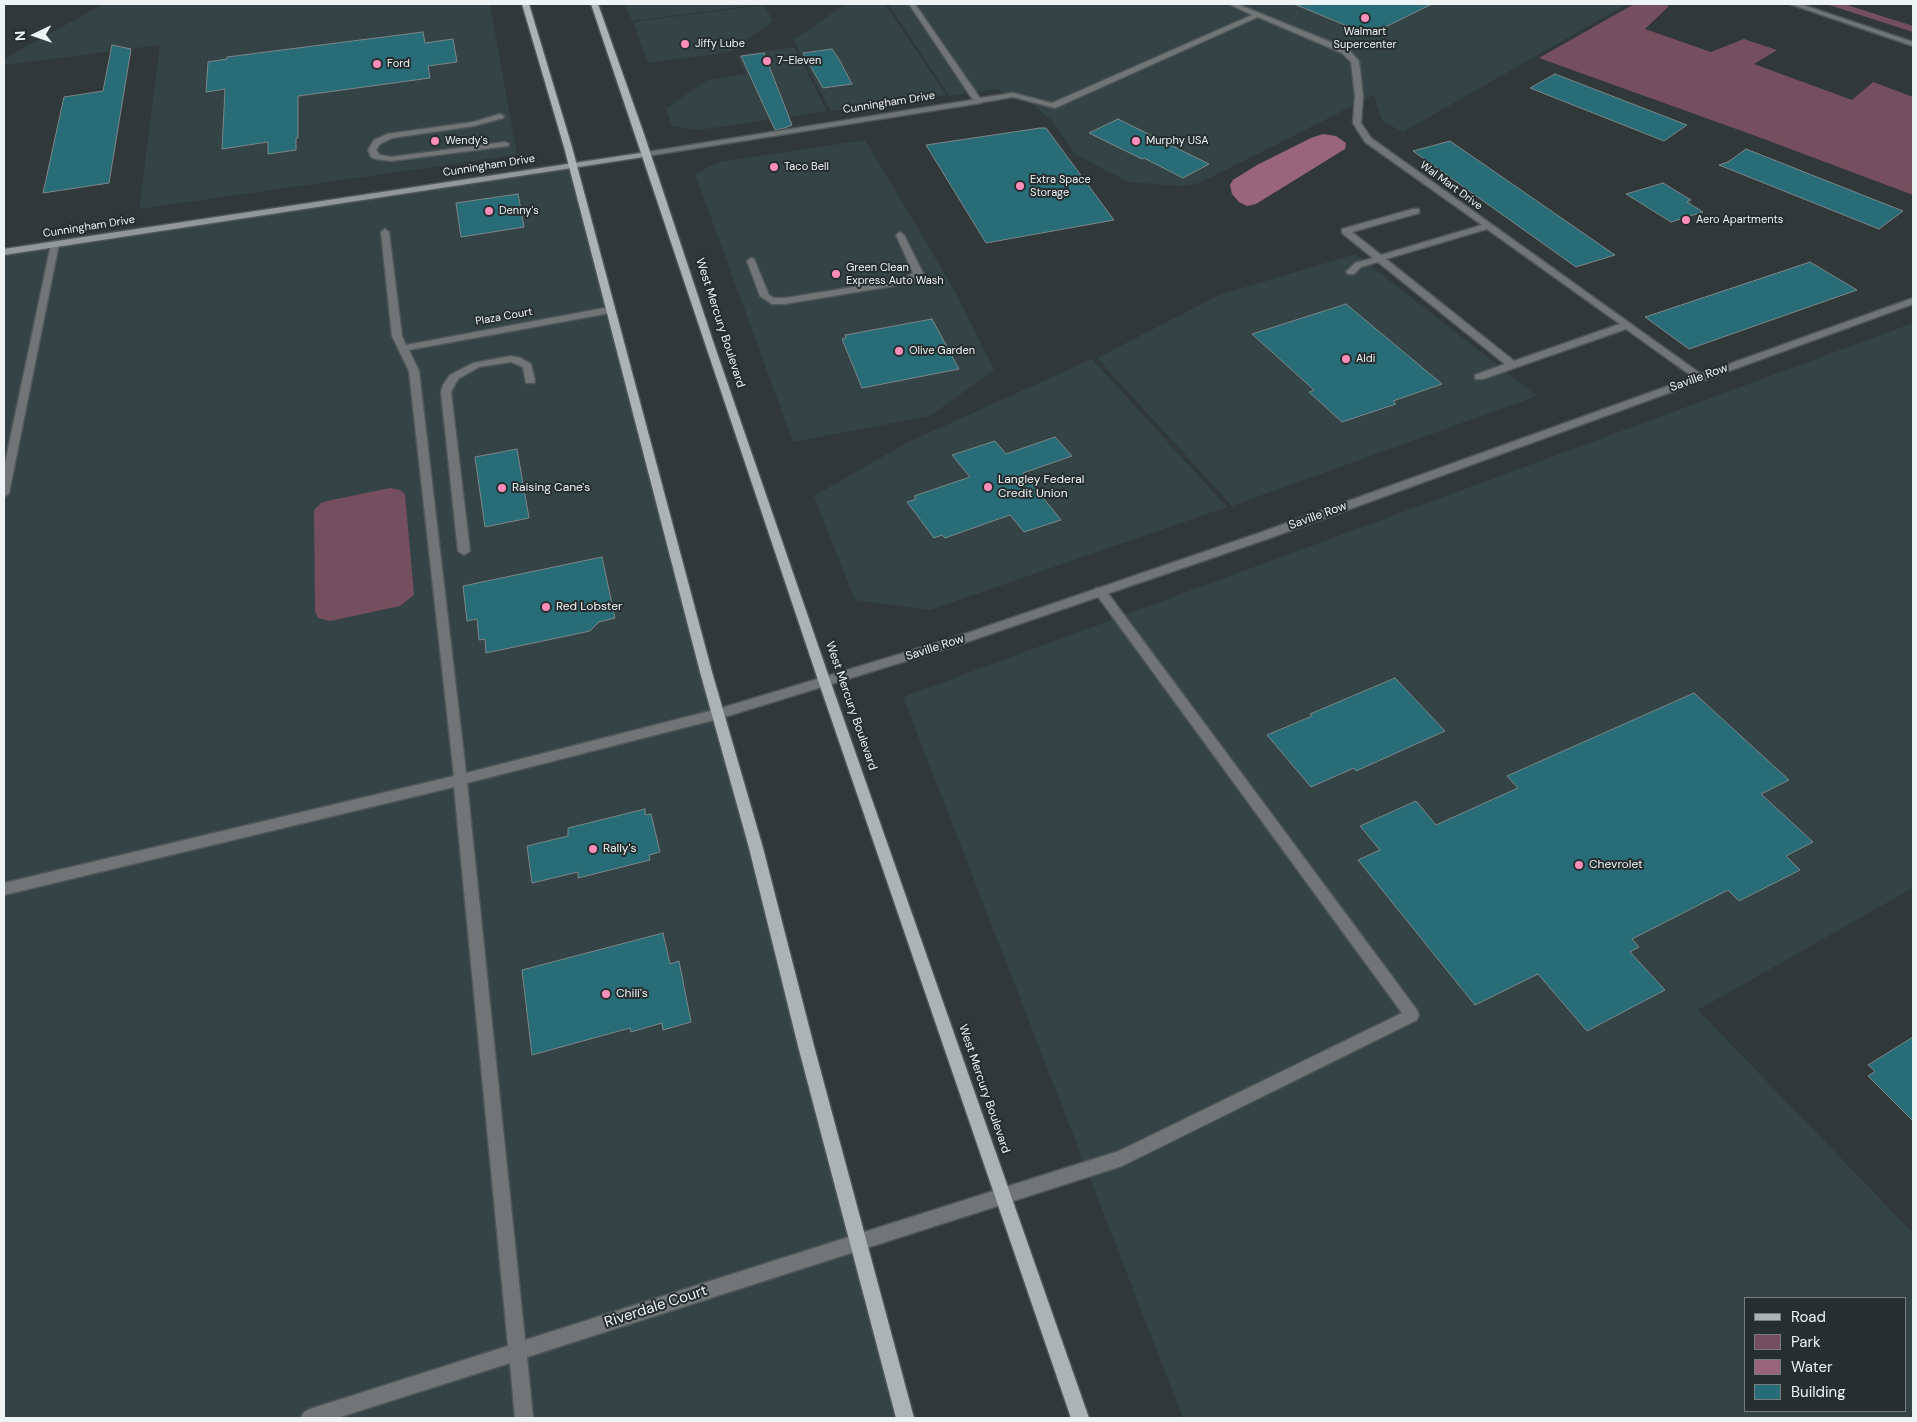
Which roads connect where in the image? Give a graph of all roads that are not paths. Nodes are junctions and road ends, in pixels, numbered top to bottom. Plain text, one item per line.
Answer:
1 (525, 4) edge
2 (594, 4) edge
3 (912, 4) edge
4 (1232, 4) edge
5 (1794, 4) edge
6 (1258, 14) junction
7 (1913, 44) edge
8 (978, 100) junction
9 (500, 116) dead end
10 (505, 144) dead end
11 (647, 154) junction
12 (572, 165) junction
13 (1416, 211) dead end
14 (1488, 226) junction
15 (385, 232) dead end
16 (900, 235) dead end
17 (55, 244) junction
18 (4, 252) edge
19 (1380, 259) junction
20 (751, 261) dead end
21 (1351, 272) dead end
22 (1913, 301) edge
23 (610, 310) junction
24 (1627, 325) junction
25 (403, 348) junction
26 (1512, 365) junction
27 (1479, 376) dead end
28 (1700, 377) junction
29 (530, 381) dead end
30 (4, 493) edge
31 (464, 551) dead end
32 (1100, 591) junction
33 (825, 683) junction
34 (718, 714) junction
35 (460, 780) junction
36 (4, 888) edge
37 (1004, 1197) junction
38 (858, 1242) junction
39 (518, 1351) junction
40 (310, 1418) edge
41 (524, 1418) edge
42 (906, 1418) edge
43 (1080, 1418) edge

1 - 12 main road
2 - 11 main road, West Mercury Boulevard
3 - 8 street
4 - 6 street, Wal Mart Drive
5 - 7 street
6 - 8 street, Cunningham Drive
6 - 14 street, Wal Mart Drive
8 - 11 street, Cunningham Drive
9 - 10 street
11 - 12 main road, Cunningham Drive
11 - 33 main road, West Mercury Boulevard
12 - 17 main road, Cunningham Drive
12 - 23 main road
13 - 19 street
14 - 19 street
14 - 24 street, Wal Mart Drive
15 - 25 street
16 - 20 street
17 - 18 main road, Cunningham Drive
17 - 30 street
19 - 21 street
19 - 26 street
22 - 28 street, Saville Row
23 - 25 street, Plaza Court
23 - 34 main road
24 - 26 street
24 - 28 street, Wal Mart Drive
25 - 35 street
26 - 27 street
28 - 32 street, Saville Row
29 - 31 street
32 - 33 street, Saville Row
32 - 37 street, Riverdale Court
33 - 34 street, Saville Row
33 - 37 main road, West Mercury Boulevard
34 - 35 street, Saville Row
34 - 38 main road
35 - 36 street, Saville Row
35 - 39 street
37 - 38 street, Riverdale Court
37 - 43 main road, West Mercury Boulevard
38 - 39 street, Riverdale Court
38 - 42 main road
39 - 40 street, Riverdale Court
39 - 41 street

